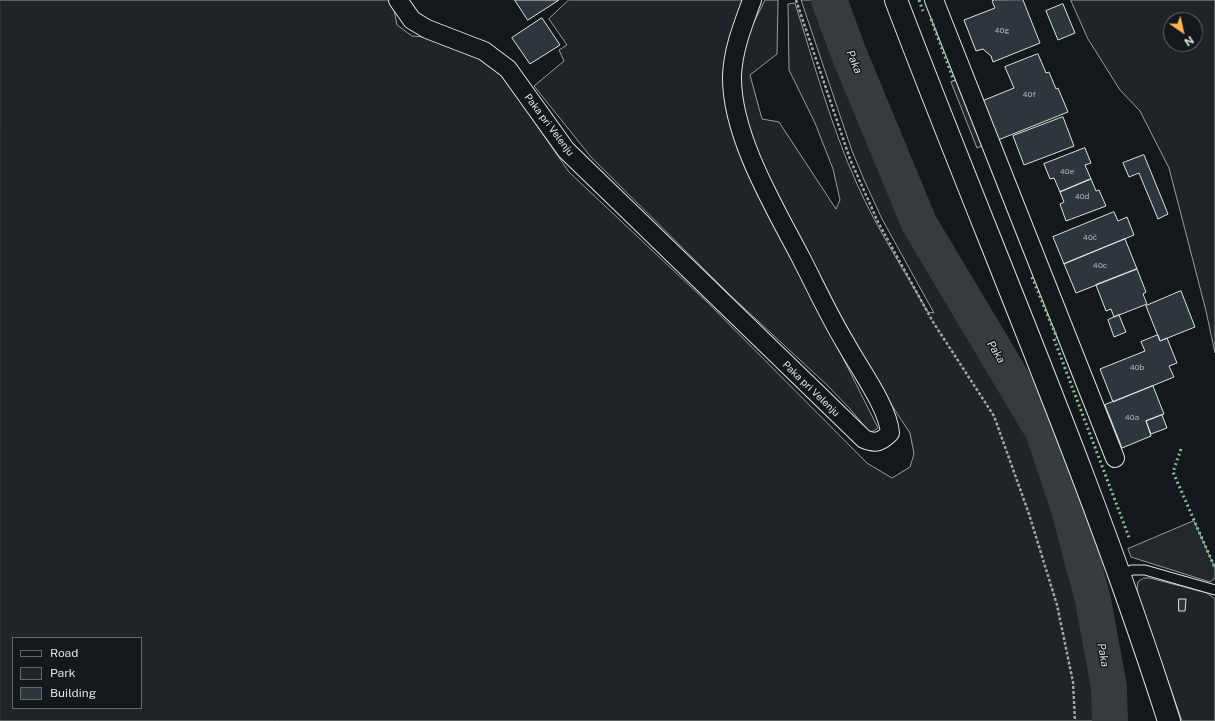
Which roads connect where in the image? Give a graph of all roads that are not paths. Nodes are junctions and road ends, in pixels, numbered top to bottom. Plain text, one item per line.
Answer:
1 (398, 0) edge
2 (752, 0) edge
3 (896, 0) edge
4 (934, 0) edge
5 (1115, 458) dead end
6 (1119, 575) junction
7 (1215, 590) edge
8 (1169, 721) edge

1 - 2 street, Paka pri Velenju
3 - 6 main road
4 - 5 street
6 - 7 lane
6 - 8 main road

